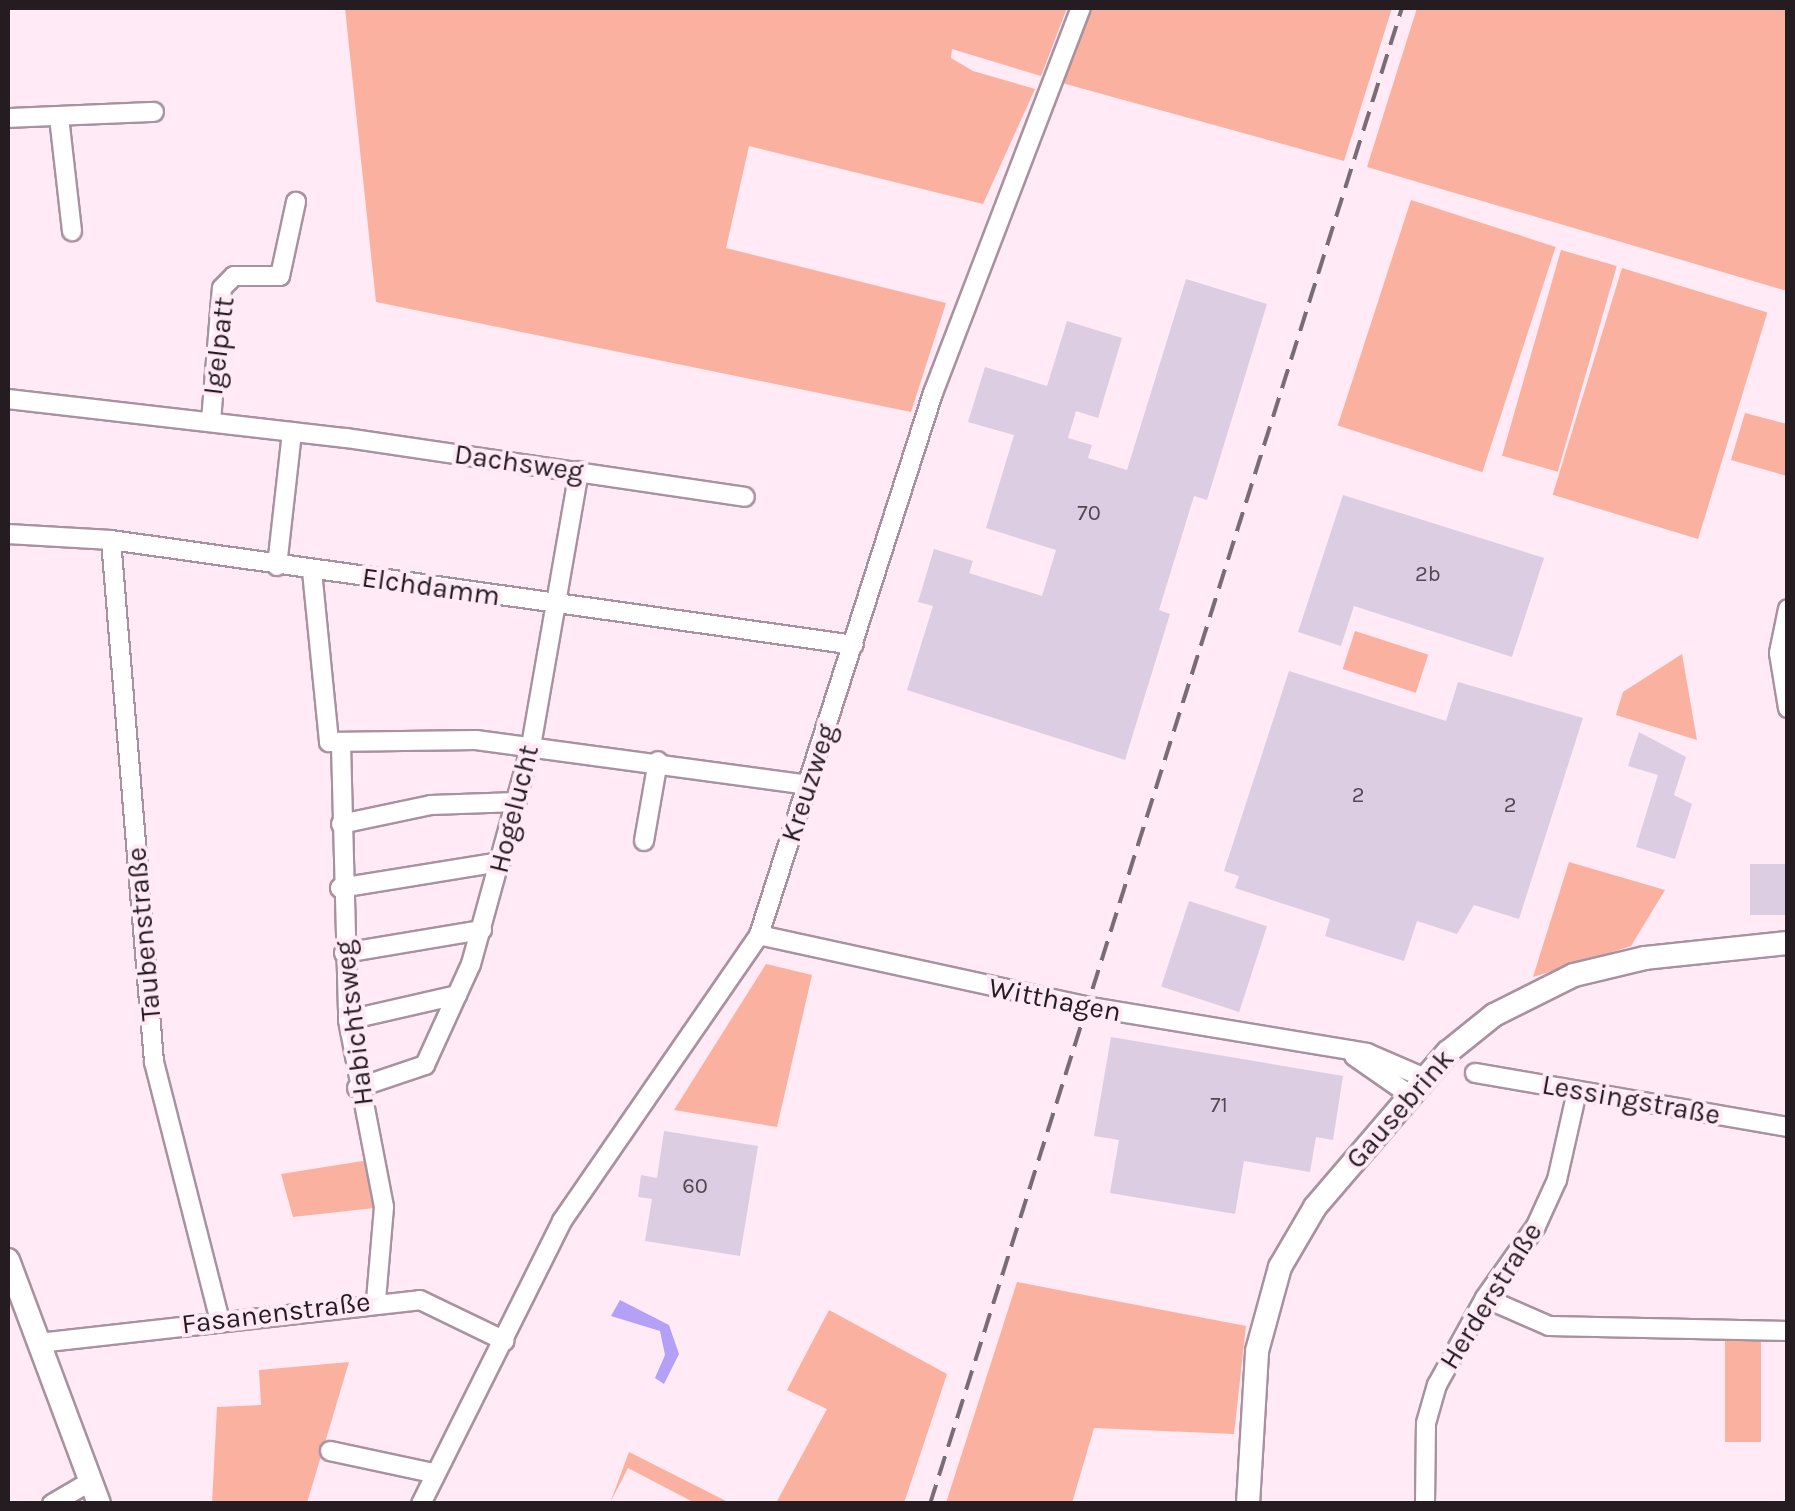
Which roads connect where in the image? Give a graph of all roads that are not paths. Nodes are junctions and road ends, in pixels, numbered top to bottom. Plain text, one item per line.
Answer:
1 (1081, 8) edge
2 (154, 112) dead end
3 (59, 117) junction
4 (8, 118) edge
5 (296, 202) dead end
6 (72, 231) dead end
7 (8, 399) edge
8 (211, 421) junction
9 (292, 432) junction
10 (580, 472) junction
11 (745, 497) dead end
12 (8, 534) edge
13 (111, 540) junction
14 (278, 566) junction
15 (312, 571) junction
16 (556, 604) junction
17 (1788, 609) edge
18 (1784, 636) edge
19 (854, 644) junction
20 (1788, 708) edge
21 (342, 744) junction
22 (530, 746) junction
23 (658, 760) junction
24 (809, 786) junction
25 (517, 802) junction
26 (340, 824) junction
27 (644, 840) dead end
28 (501, 862) junction
29 (340, 888) junction
30 (482, 930) junction
31 (758, 935) junction
32 (1788, 943) edge
33 (344, 953) junction
34 (457, 994) junction
35 (348, 1020) junction
36 (1475, 1073) dead end
37 (1417, 1087) junction
38 (358, 1088) junction
39 (1576, 1091) junction
40 (1788, 1126) edge
41 (8, 1264) edge
42 (1484, 1298) junction
43 (376, 1301) junction
44 (220, 1320) junction
45 (1788, 1331) edge
46 (505, 1340) junction
47 (40, 1343) junction
48 (330, 1451) dead end
49 (432, 1472) junction
50 (95, 1492) edge
51 (52, 1504) edge
52 (421, 1504) edge
53 (1248, 1504) edge
54 (1426, 1504) edge

1 - 19 street, Kreuzweg
2 - 3 street
3 - 4 street
3 - 6 street
5 - 8 street, Igelpatt
7 - 8 street, Dachsweg
8 - 9 street, Dachsweg
9 - 10 street, Dachsweg
9 - 14 street
10 - 11 street, Dachsweg
10 - 16 street, Hogelucht
12 - 13 street, Elchdamm
13 - 14 street, Elchdamm
13 - 44 street, Taubenstraße
14 - 15 street, Elchdamm
15 - 16 street, Elchdamm
15 - 21 street
16 - 19 street, Elchdamm
16 - 22 street, Hogelucht
17 - 18 street
18 - 20 street
19 - 24 street, Kreuzweg
21 - 22 street
21 - 26 street, Habichtsweg
22 - 23 street
22 - 25 street, Hogelucht
23 - 24 street
23 - 27 street
24 - 31 street, Kreuzweg
25 - 26 street
25 - 28 street, Hogelucht
26 - 29 street, Habichtsweg
28 - 29 street
28 - 30 street, Hogelucht
29 - 33 street, Habichtsweg
30 - 33 street
30 - 34 street, Hogelucht
31 - 37 street, Witthagen
31 - 46 street, Kreuzweg
32 - 37 main road, Gausebrink
33 - 35 street, Habichtsweg
34 - 35 street
34 - 38 street, Hogelucht
35 - 38 street, Habichtsweg
36 - 39 street, Lessingstraße
37 - 53 main road, Gausebrink
38 - 43 street, Habichtsweg
39 - 40 street, Lessingstraße
39 - 42 street, Herderstraße
41 - 47 main road
42 - 45 street
42 - 54 street, Herderstraße
43 - 44 street, Fasanenstraße
43 - 46 street, Fasanenstraße
44 - 47 street, Fasanenstraße
46 - 49 street, Kreuzweg
47 - 50 main road
48 - 49 street
49 - 52 street, Kreuzweg
50 - 51 street

